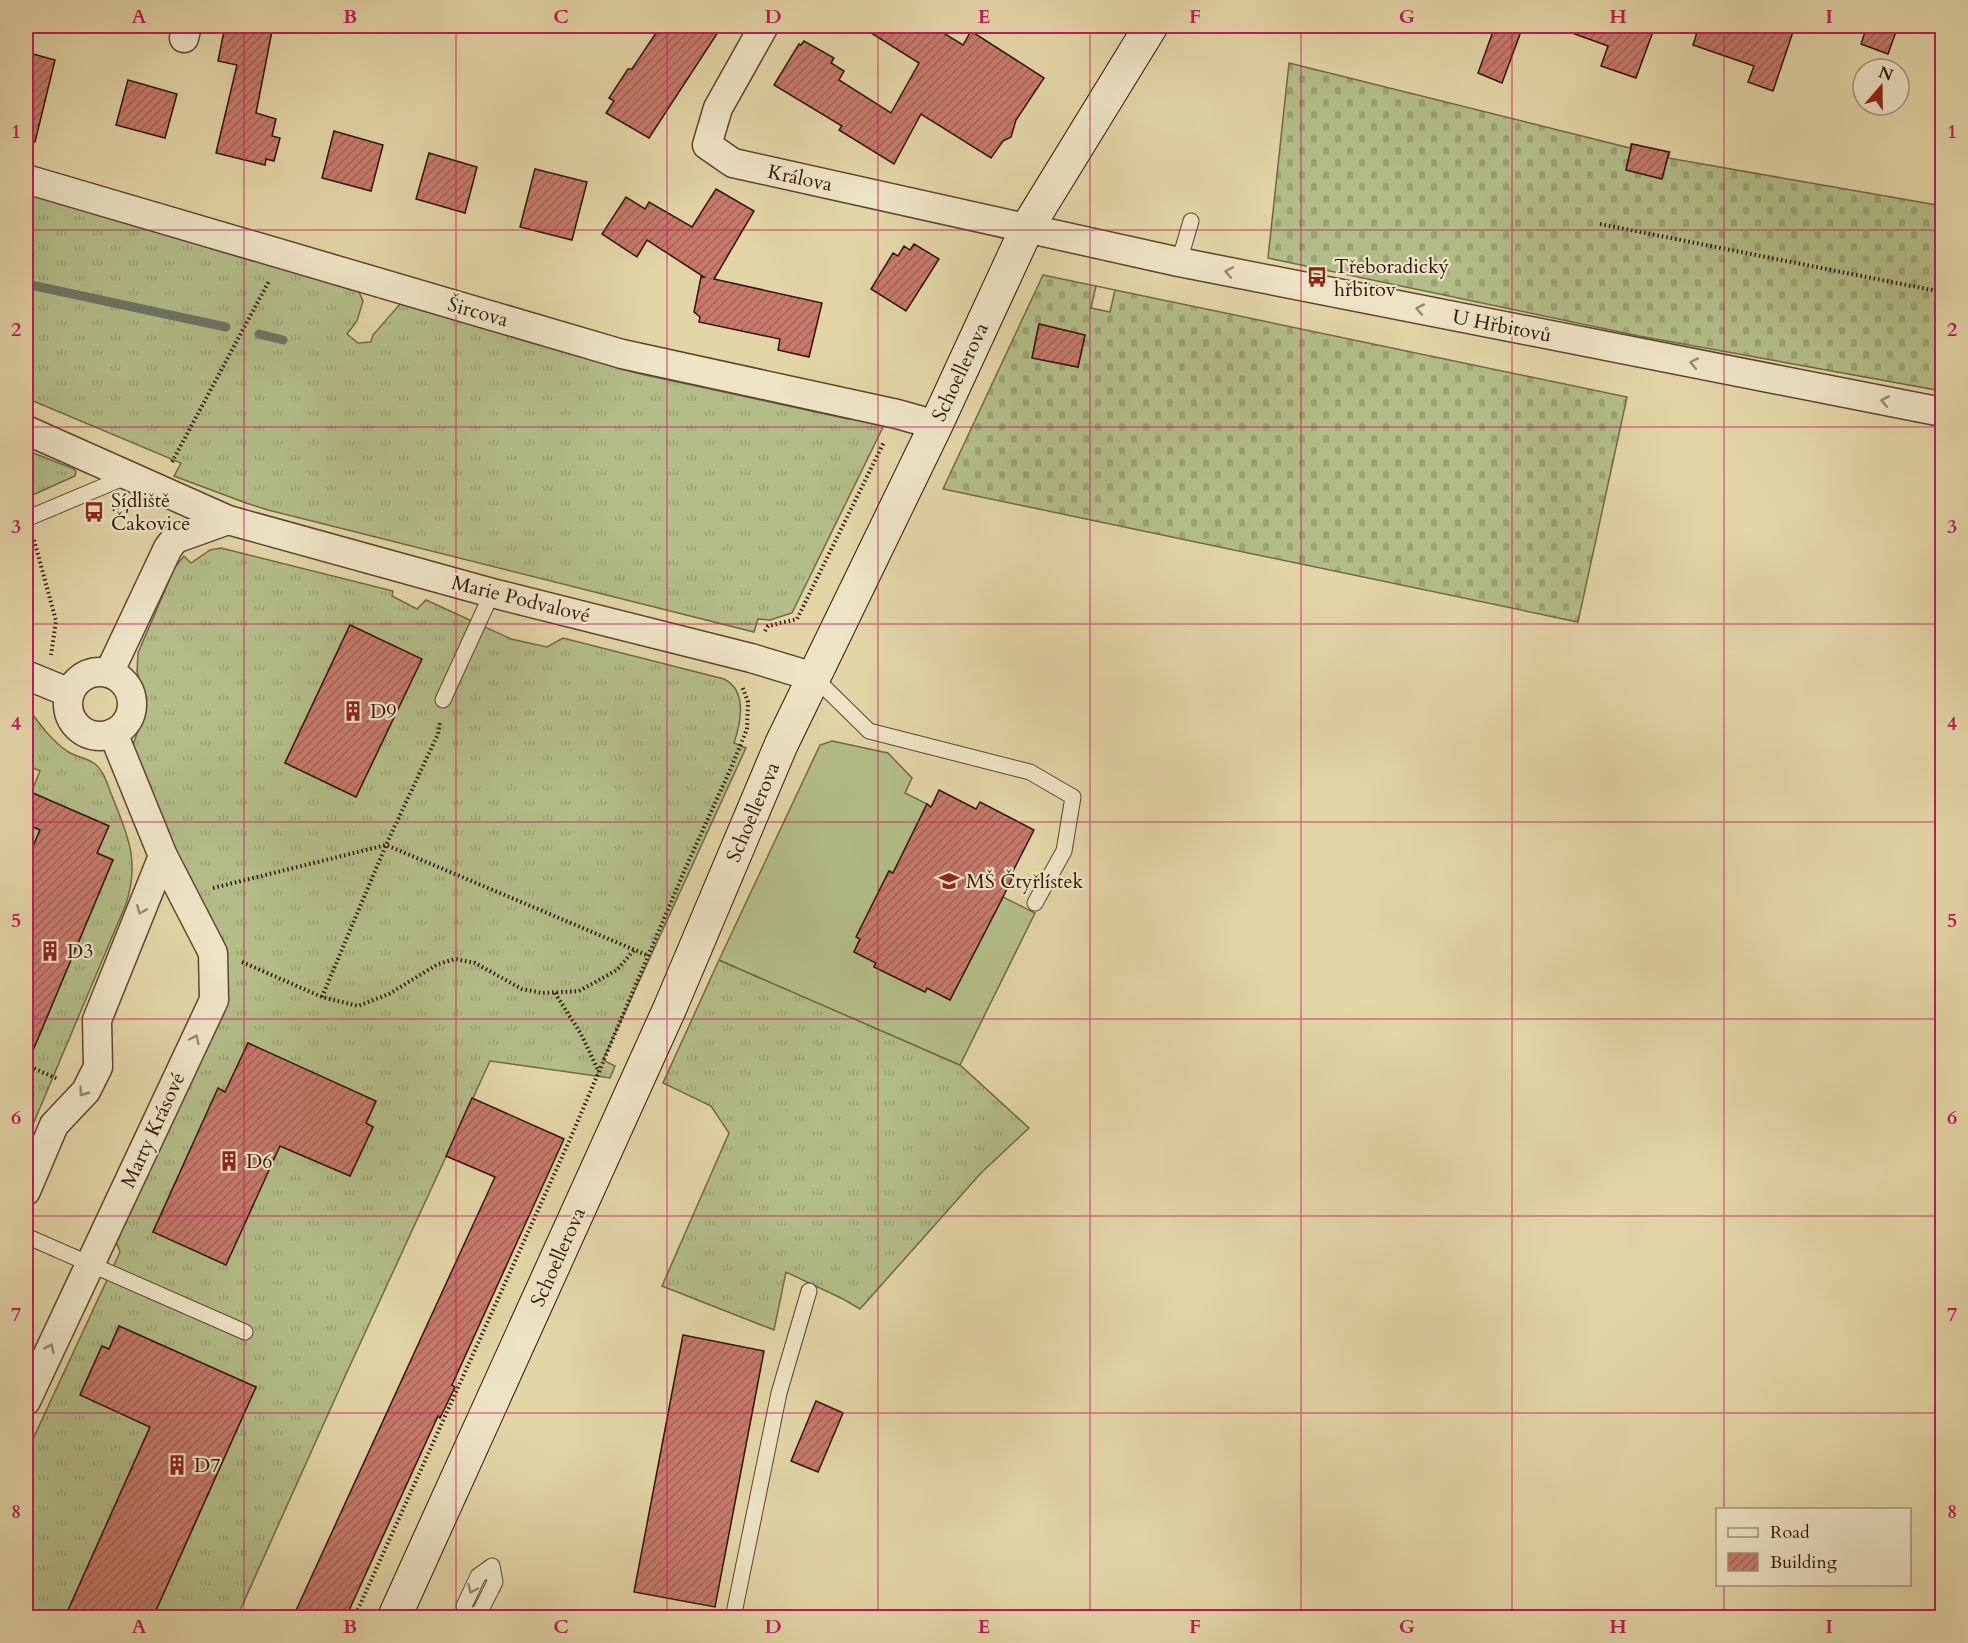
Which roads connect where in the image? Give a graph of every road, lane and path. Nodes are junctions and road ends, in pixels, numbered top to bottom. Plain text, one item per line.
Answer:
1 (764, 26) edge
2 (1151, 26) edge
3 (26, 179) edge
4 (1191, 221) dead end
5 (1600, 224) dead end
6 (1028, 228) junction
7 (284, 255) junction
8 (1179, 262) junction
9 (1942, 292) edge
10 (1942, 412) edge
11 (897, 414) junction
12 (936, 425) junction
13 (26, 430) edge
14 (128, 476) junction
15 (155, 487) junction
16 (26, 519) edge
17 (228, 520) junction
18 (34, 539) dead end
19 (492, 593) junction
20 (751, 658) junction
21 (109, 673) junction
22 (814, 677) junction
23 (33, 678) edge
24 (70, 693) junction
25 (443, 699) joint
26 (113, 733) junction
27 (386, 845) junction
28 (163, 856) junction
29 (183, 896) junction
30 (1035, 903) dead end
31 (635, 950) junction
32 (213, 953) junction
33 (649, 956) junction
34 (555, 993) junction
35 (322, 997) junction
36 (600, 1073) junction
37 (26, 1191) edge
38 (26, 1236) edge
39 (90, 1264) junction
40 (809, 1291) dead end
41 (245, 1332) dead end
42 (26, 1401) edge
43 (402, 1615) edge
44 (354, 1617) edge
45 (733, 1617) edge

1 - 6 street, Králova
2 - 6 street, Schoellerova
3 - 7 street, Šircova
4 - 8 lane
5 - 9 path
6 - 8 street, U Hřbitovů
6 - 12 street, Schoellerova
7 - 11 street, Šircova
7 - 15 path
10 -> 8 street, U Hřbitovů
11 - 12 street, Šircova
11 - 20 path
12 - 22 street, Schoellerova
13 - 14 street, Marie Podvalové
14 - 15 street, Marie Podvalové
14 - 16 lane
15 - 17 street, Marie Podvalové
17 - 19 street, Marie Podvalové
17 - 21 street
18 - 23 path
19 - 20 street, Marie Podvalové
19 - 25 lane
20 - 22 street, Marie Podvalové
20 - 33 path
21 - 24 street
21 - 26 street
22 - 30 lane
22 - 43 street, Schoellerova
23 - 24 street
24 - 26 street
25 - 27 path
26 - 28 street, Marty Krásové
27 - 29 path
27 - 31 path
27 - 35 path
28 - 29 street, Marty Krásové
28 -> 37 street
29 - 32 street, Marty Krásové
31 - 33 path
31 - 34 path
32 - 35 path
39 -> 32 street, Marty Krásové
33 - 36 path
34 - 35 path
34 - 36 path
36 - 44 path
38 - 39 lane
39 - 41 lane
42 -> 39 street, Marty Krásové
40 - 45 lane

